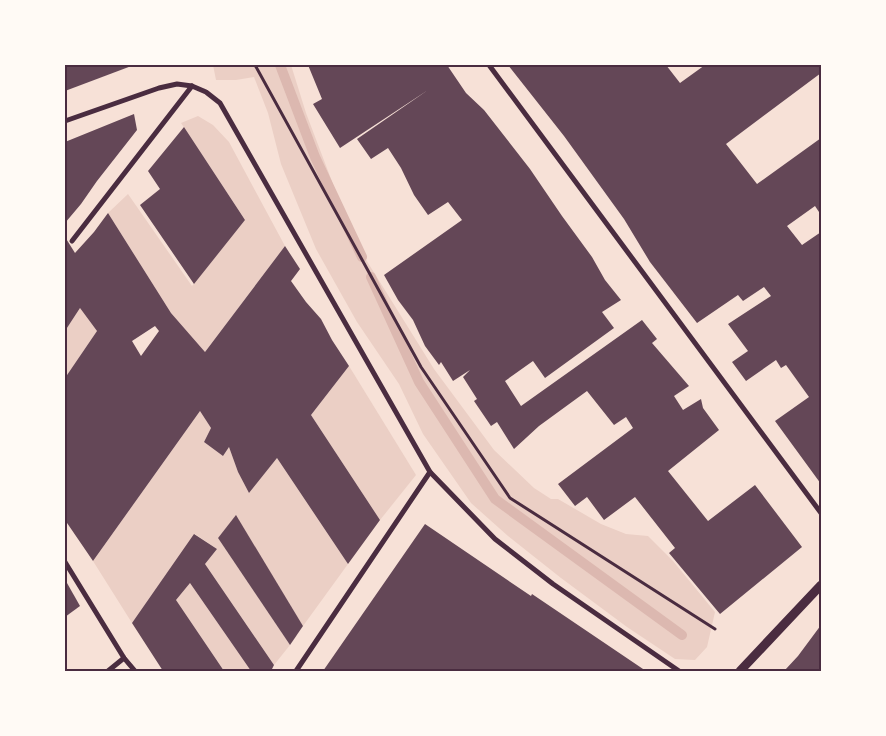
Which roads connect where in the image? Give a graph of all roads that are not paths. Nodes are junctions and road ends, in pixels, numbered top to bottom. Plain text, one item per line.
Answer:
1 (489, 65) edge
2 (192, 86) junction
3 (65, 121) edge
4 (72, 241) dead end
5 (430, 472) junction
6 (821, 513) edge
7 (65, 562) edge
8 (821, 585) edge
9 (124, 658) junction
10 (108, 671) edge
11 (135, 671) edge
12 (296, 671) edge
13 (679, 671) edge
14 (740, 671) edge

1 - 6 street
2 - 3 street
2 - 4 street
2 - 5 street
5 - 12 street
5 - 13 street
7 - 9 street
8 - 14 street
9 - 10 street
9 - 11 street

